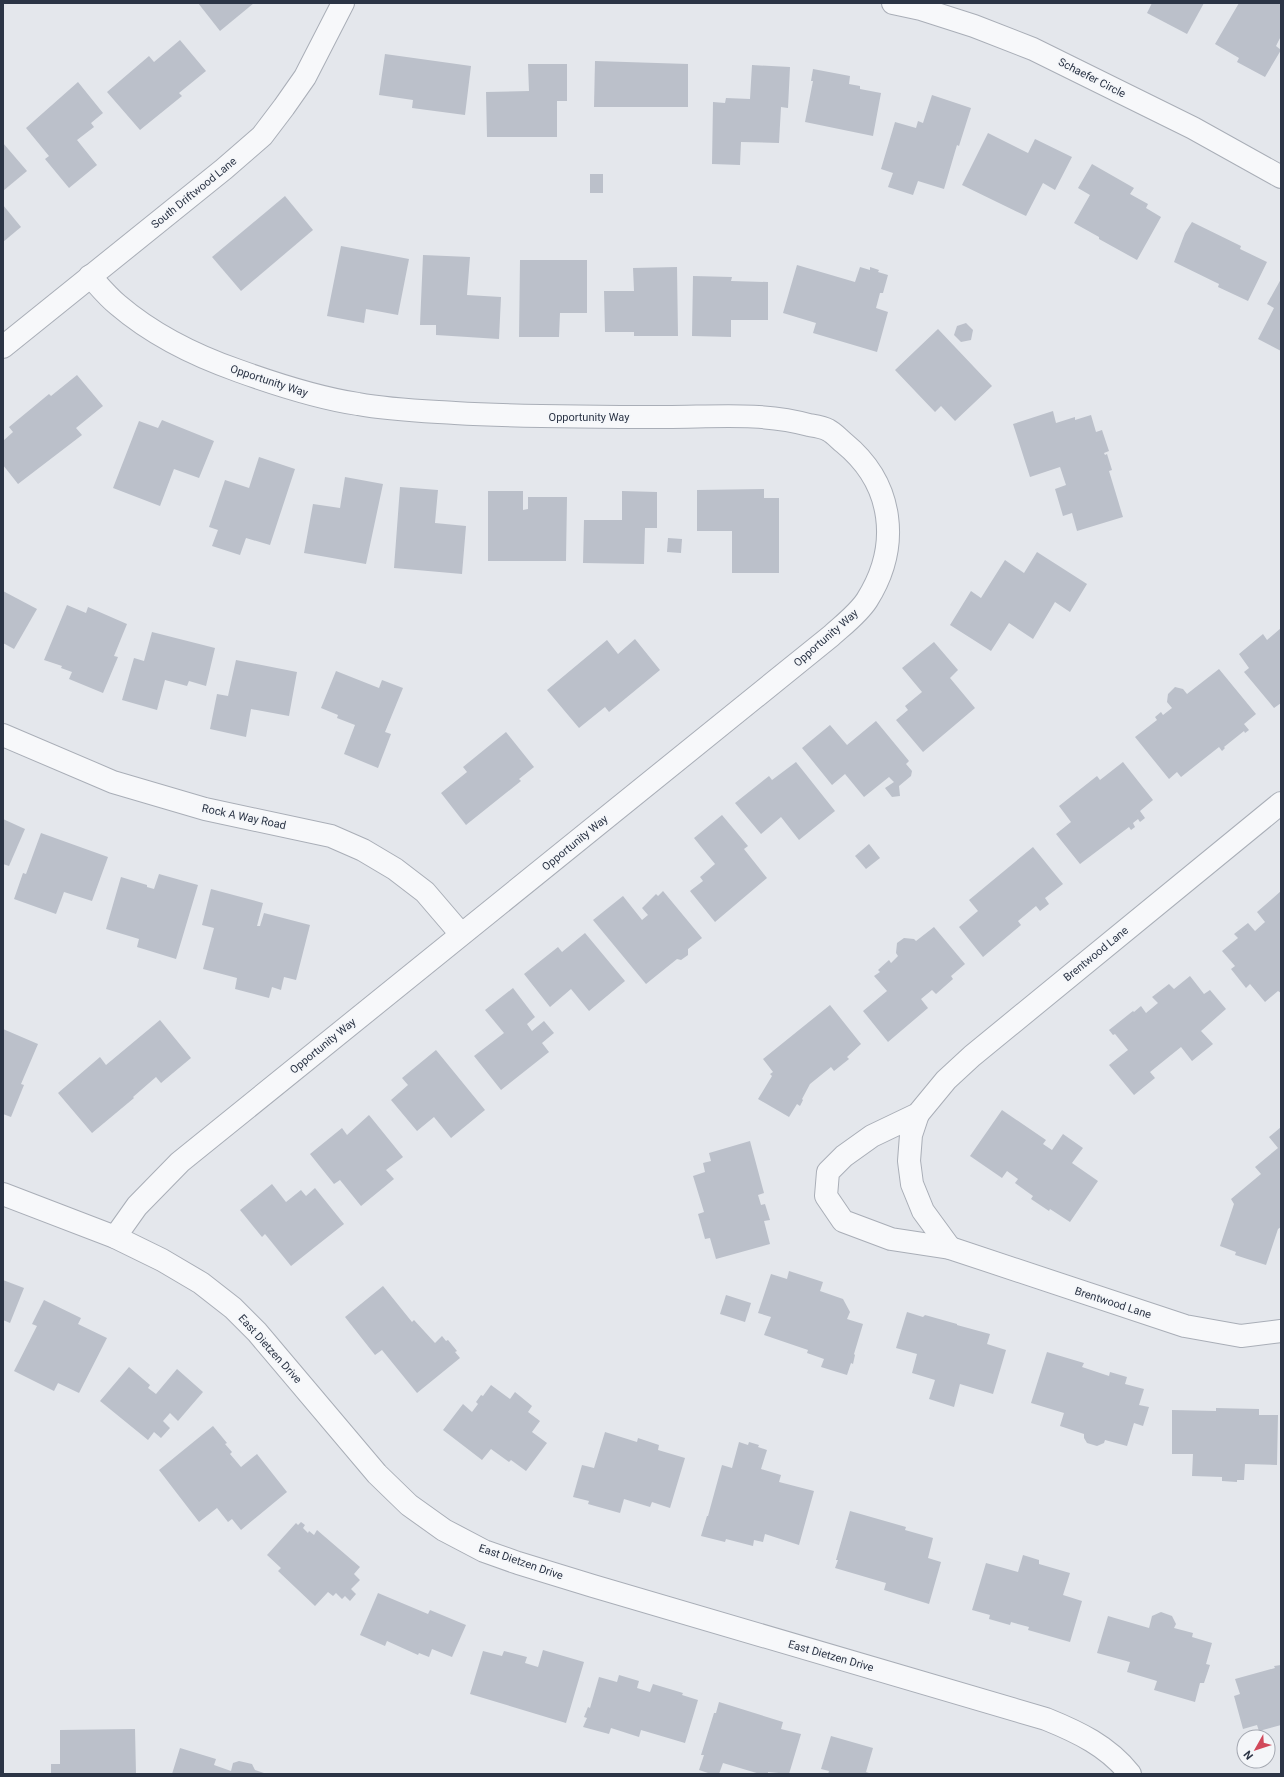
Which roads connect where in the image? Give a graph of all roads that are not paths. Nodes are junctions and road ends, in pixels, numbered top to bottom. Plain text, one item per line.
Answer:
1 (343, 3) edge
2 (893, 3) edge
3 (1281, 177) edge
4 (90, 276) junction
5 (3, 347) edge
6 (3, 735) edge
7 (1281, 803) edge
8 (461, 934) junction
9 (918, 1114) junction
10 (3, 1194) edge
11 (115, 1237) junction
12 (950, 1248) junction
13 (1281, 1331) edge
14 (1130, 1774) edge

1 - 4 street, South Driftwood Lane
2 - 3 street, Schaefer Circle
4 - 5 street, South Driftwood Lane
4 - 8 street, Opportunity Way
6 - 8 street, Rock A Way Road
7 - 9 street, Brentwood Lane
8 - 11 street, Opportunity Way
9 - 12 street, Brentwood Lane
9 - 12 street, Brentwood Lane
10 - 11 street, East Dietzen Drive
11 - 14 street, East Dietzen Drive
12 - 13 street, Brentwood Lane

